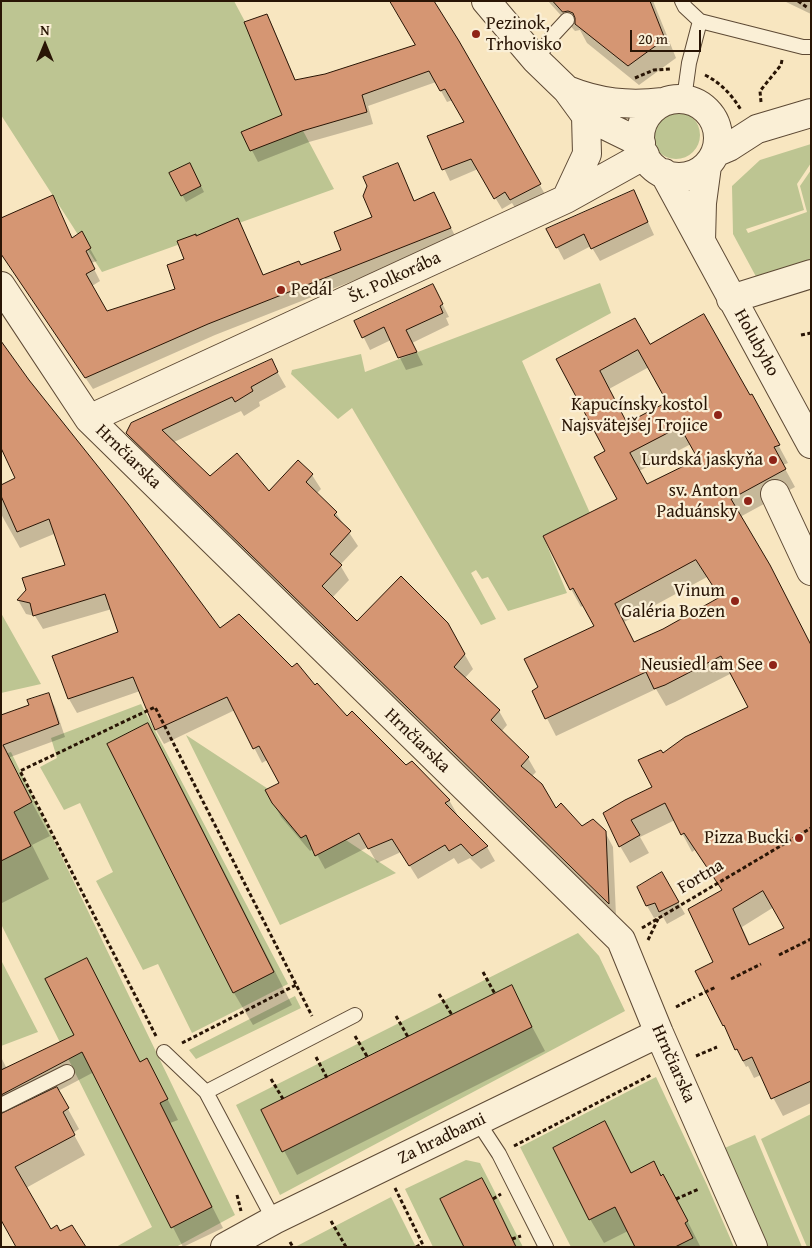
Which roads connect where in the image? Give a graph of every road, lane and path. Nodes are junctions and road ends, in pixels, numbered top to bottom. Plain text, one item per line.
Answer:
1 (486, 1) edge
2 (682, 1) edge
3 (798, 1) edge
4 (808, 8) dead end
5 (567, 20) dead end
6 (700, 21) junction
7 (785, 43) junction
8 (811, 48) edge
9 (536, 60) junction
10 (699, 72) dead end
11 (567, 90) junction
12 (673, 101) junction
13 (761, 102) dead end
14 (708, 112) junction
15 (811, 113) edge
16 (586, 116) junction
17 (750, 120) junction
18 (650, 157) junction
19 (711, 159) junction
20 (566, 199) junction
21 (701, 241) junction
22 (811, 274) edge
23 (1, 286) edge
24 (731, 299) junction
25 (811, 332) edge
26 (801, 334) dead end
27 (89, 419) junction
28 (811, 444) edge
29 (774, 494) dead end
30 (811, 571) edge
31 (811, 828) edge
32 (638, 930) dead end
33 (811, 940) edge
34 (779, 955) dead end
35 (761, 964) dead end
36 (483, 972) dead end
37 (731, 979) dead end
38 (296, 984) junction
39 (716, 987) dead end
40 (439, 994) dead end
41 (495, 994) dead end
42 (699, 995) dead end
43 (355, 1015) dead end
44 (452, 1015) dead end
45 (396, 1016) dead end
46 (320, 1033) junction
47 (659, 1033) junction
48 (355, 1036) dead end
49 (408, 1037) dead end
50 (717, 1047) dead end
51 (164, 1052) junction
52 (315, 1056) dead end
53 (692, 1057) dead end
54 (368, 1058) dead end
55 (67, 1072) dead end
56 (653, 1074) dead end
57 (271, 1078) dead end
58 (327, 1078) dead end
59 (206, 1092) junction
60 (283, 1099) dead end
61 (1, 1105) edge
62 (478, 1122) junction
63 (499, 1154) junction
64 (395, 1188) dead end
65 (700, 1188) dead end
66 (234, 1189) dead end
67 (676, 1199) dead end
68 (241, 1217) dead end
69 (274, 1220) junction
70 (331, 1221) dead end
71 (290, 1242) dead end
72 (423, 1245) edge
73 (225, 1247) edge
74 (293, 1247) edge
75 (346, 1247) edge
76 (416, 1247) edge
77 (546, 1247) edge
78 (753, 1247) edge

1 - 9 street
2 - 6 lane
3 - 4 path
5 - 9 lane
6 - 7 lane
6 - 12 lane
7 - 8 lane
7 - 13 path
9 - 11 street
10 - 17 path
11 - 12 street
11 - 16 street
12 - 14 street
12 - 18 street
14 - 17 street
14 - 19 street
15 - 17 street
16 - 18 street
16 - 20 street
17 - 19 street
18 - 19 street
18 - 20 street, Št. Polkorába
18 - 21 street, Holubyho
19 - 21 street, Holubyho
20 - 27 street, Št. Polkorába
21 - 24 street, Holubyho
22 - 24 street
23 - 27 street, Hrnčiarska
24 - 28 street, Holubyho
25 - 26 path
27 - 47 street, Hrnčiarska
29 - 30 street
31 - 32 path, Fortna
33 - 34 path
35 - 37 path
36 - 41 path
38 - 46 path
38 - 51 path
38 - 51 path
39 - 42 path
40 - 44 path
43 - 46 lane
45 - 49 path
46 - 59 lane
47 - 62 street, Za hradbami
47 - 78 street, Hrnčiarska
48 - 54 path
50 - 53 path
51 - 59 lane
52 - 58 path
55 - 61 lane
56 - 63 path
57 - 60 path
59 - 69 lane
62 - 63 lane
62 - 69 street, Za hradbami
63 - 77 lane
64 - 72 path
65 - 67 path
66 - 68 path
69 - 73 street, Za hradbami
70 - 75 path
71 - 74 path
72 - 76 path

